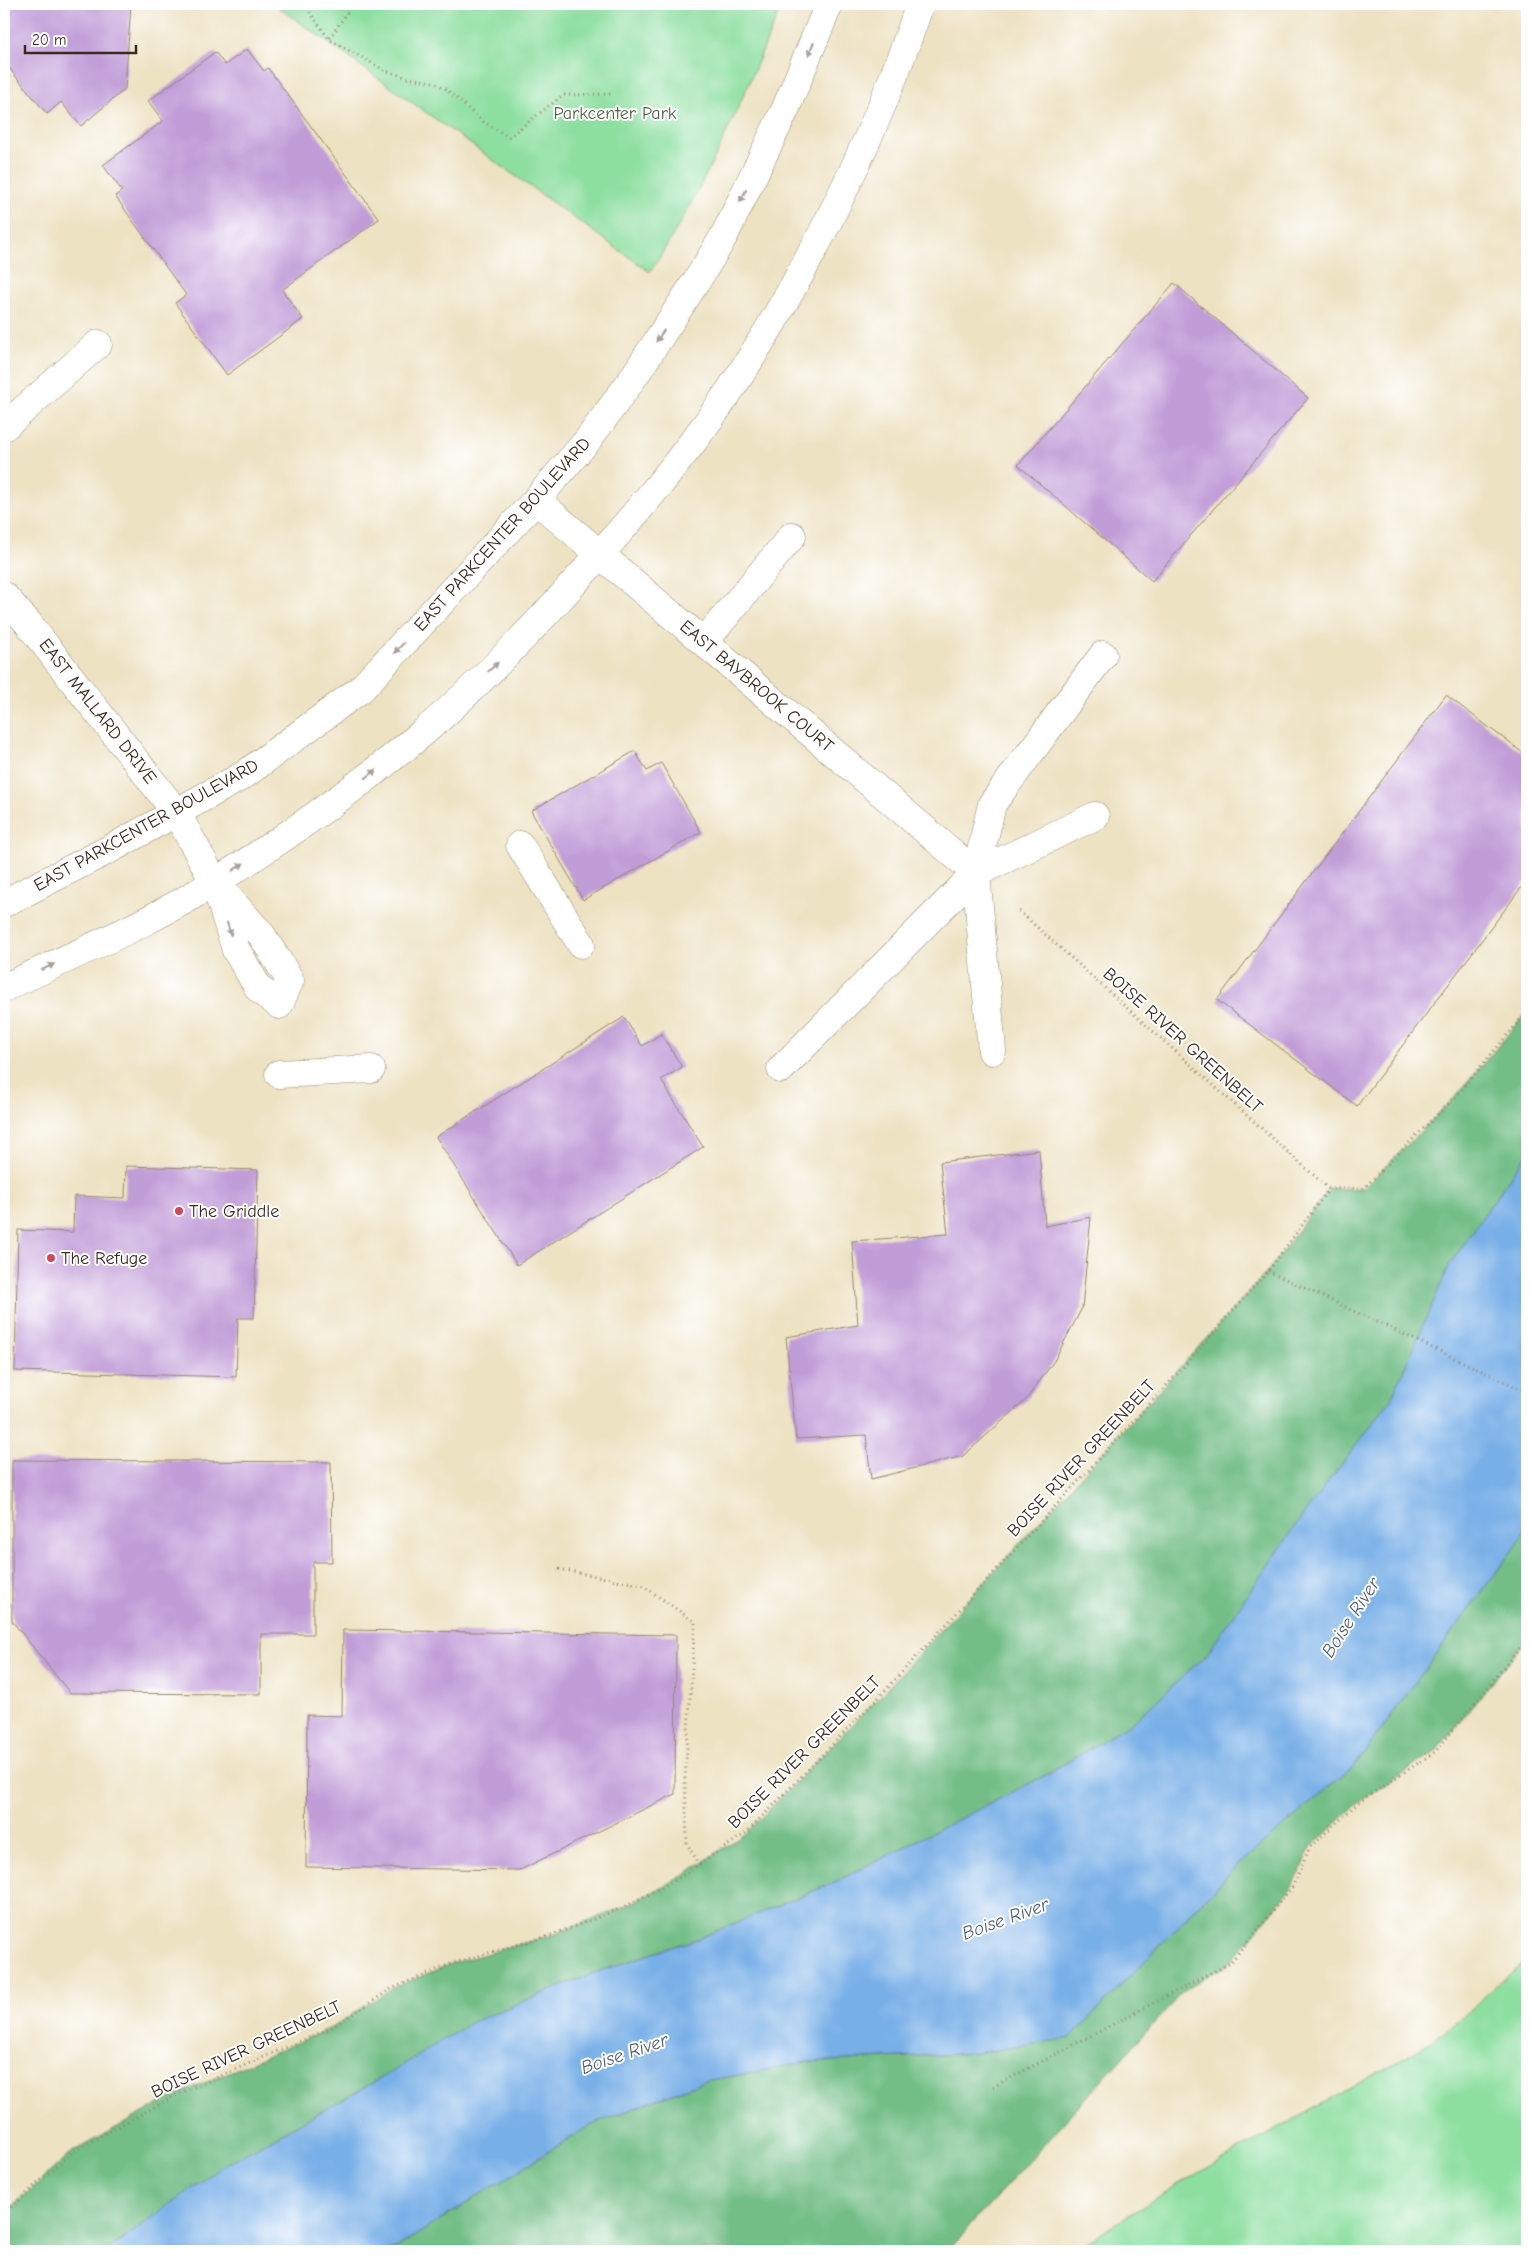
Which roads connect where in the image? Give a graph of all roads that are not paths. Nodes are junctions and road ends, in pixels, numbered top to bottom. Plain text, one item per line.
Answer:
1 (829, 4) edge
2 (920, 4) edge
3 (98, 344) dead end
4 (4, 427) edge
5 (536, 500) junction
6 (792, 536) dead end
7 (601, 555) junction
8 (4, 596) edge
9 (704, 642) junction
10 (1103, 655) dead end
11 (176, 812) junction
12 (1095, 816) dead end
13 (520, 845) dead end
14 (976, 873) junction
15 (215, 883) junction
16 (4, 903) edge
17 (581, 944) dead end
18 (4, 988) edge
19 (992, 1051) dead end
20 (371, 1069) dead end
21 (781, 1069) dead end
22 (279, 1074) dead end

1 -> 5 main road, EAST PARKCENTER BOULEVARD
2 - 7 main road
3 - 4 main road
5 - 7 main road, EAST BAYBROOK COURT
5 -> 11 main road, EAST PARKCENTER BOULEVARD
6 - 9 main road
7 - 9 main road, EAST BAYBROOK COURT
15 -> 7 main road
8 - 11 main road, EAST MALLARD DRIVE
9 - 14 main road, EAST BAYBROOK COURT
10 - 14 main road
11 - 15 main road, EAST MALLARD DRIVE
11 - 16 main road, EAST PARKCENTER BOULEVARD
12 - 14 main road
13 - 17 main road
14 - 19 main road
14 - 21 main road
18 -> 15 main road
20 - 22 main road

